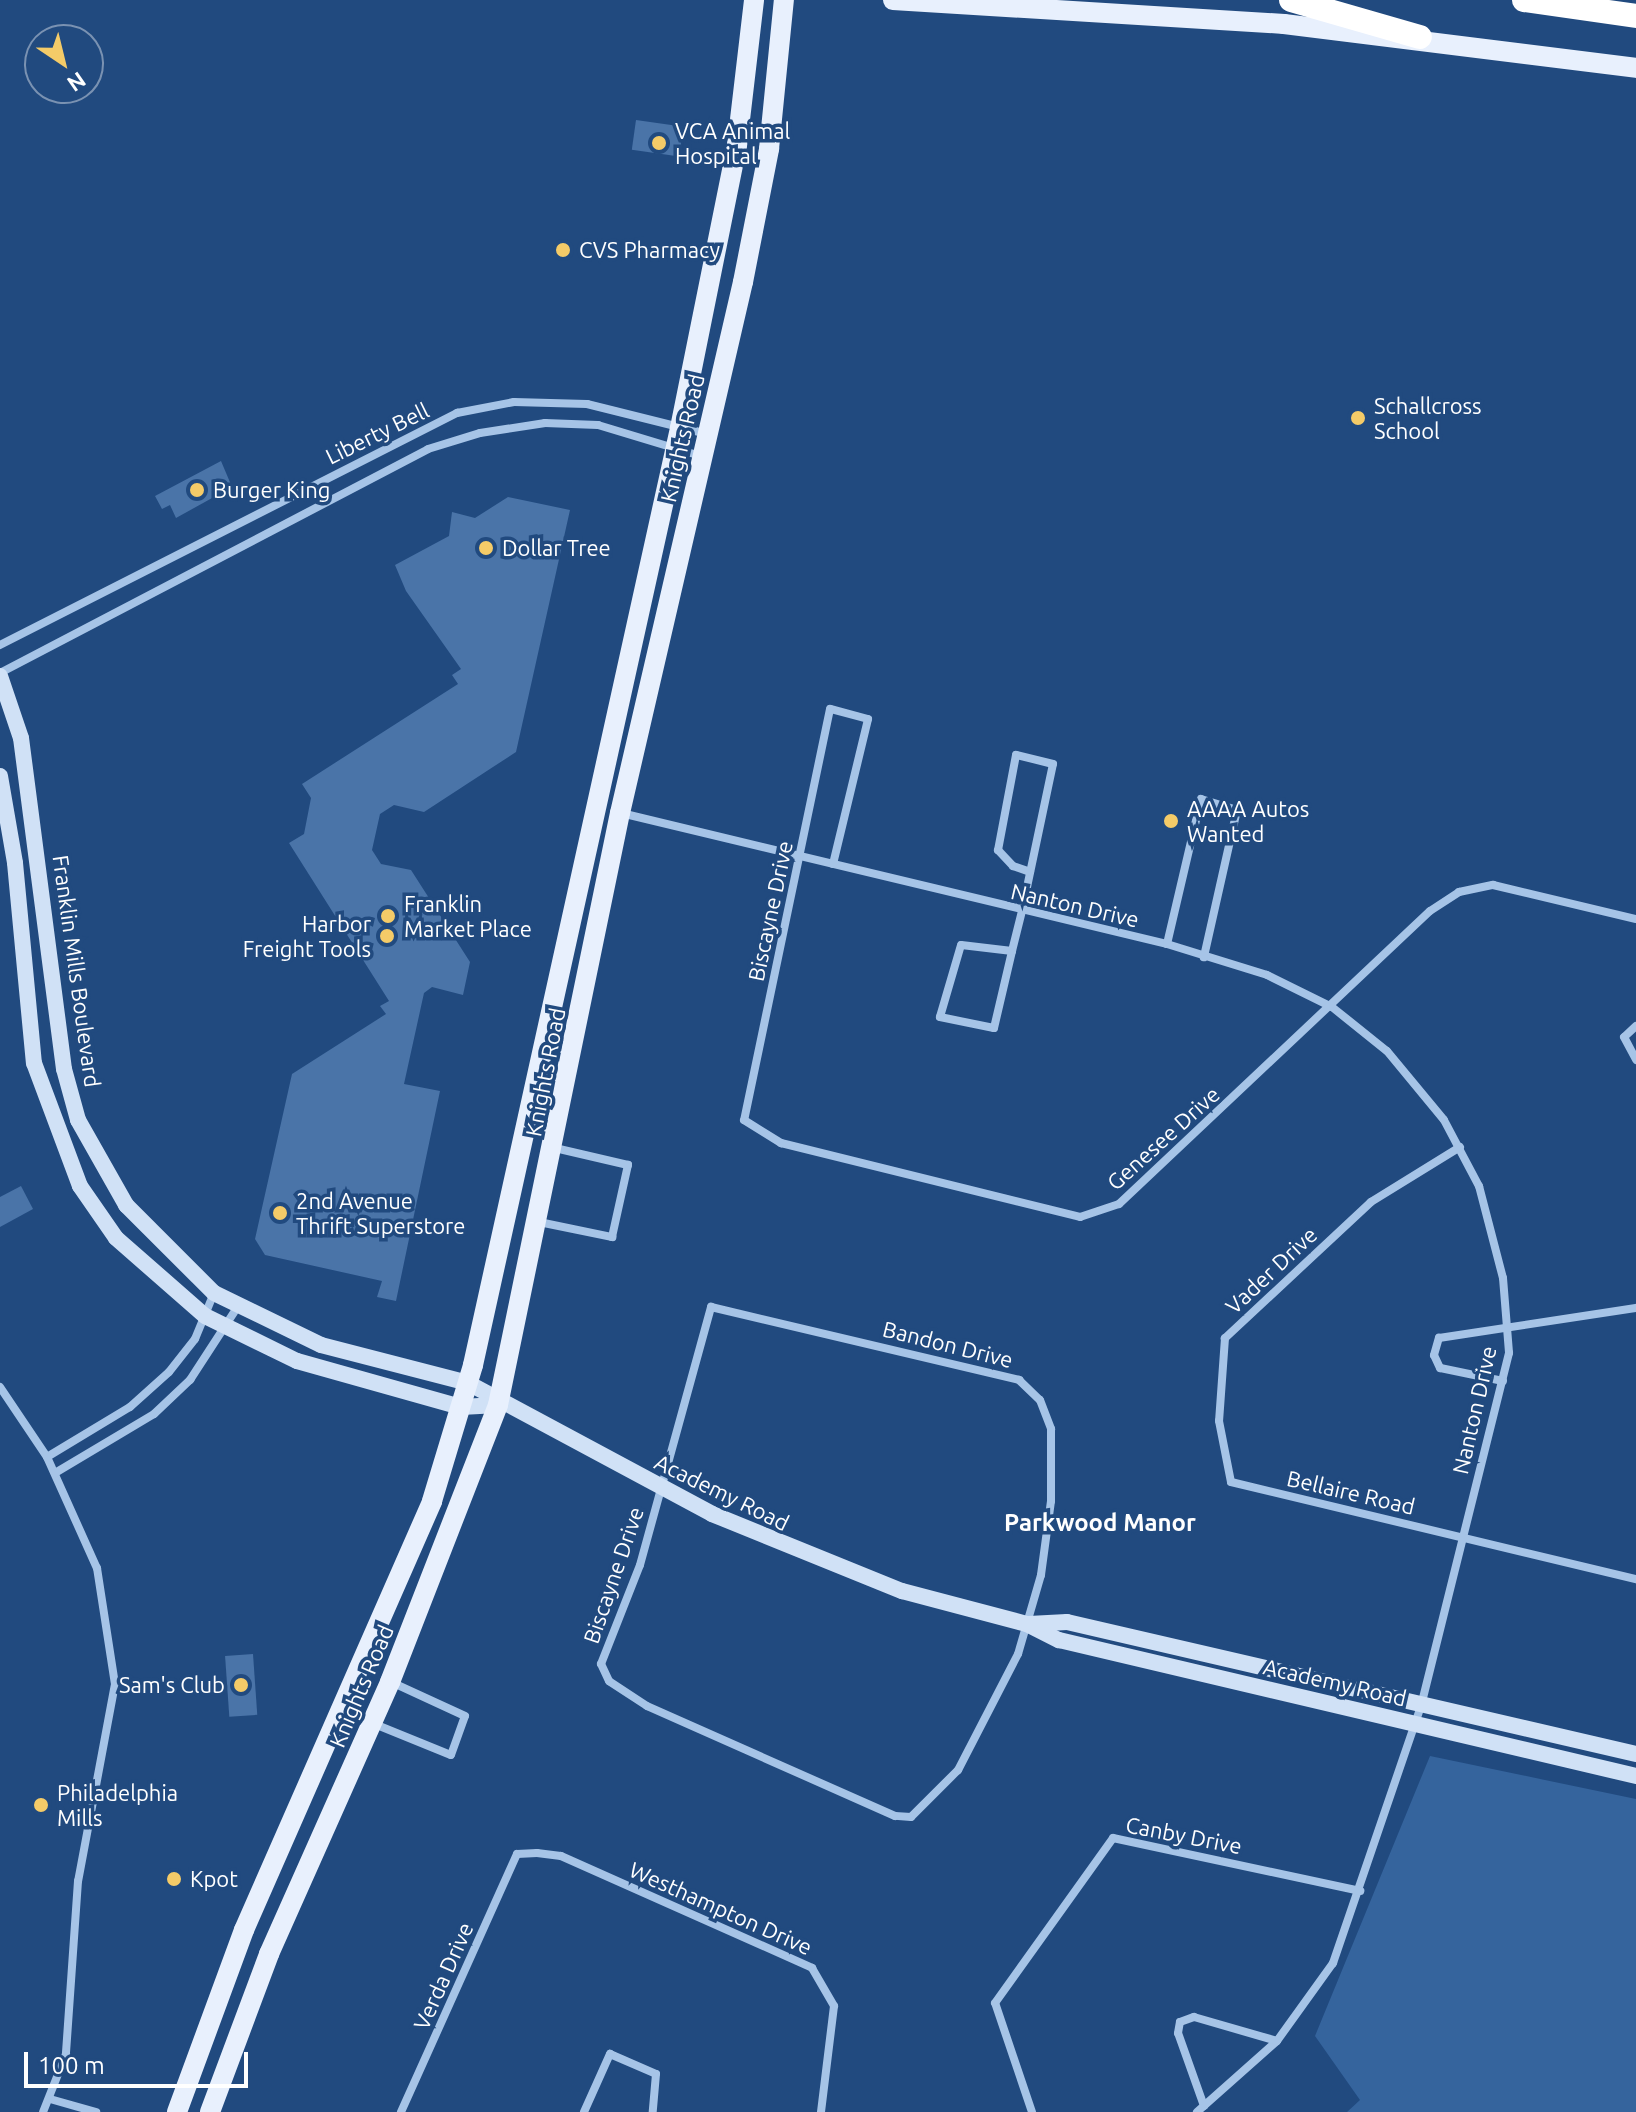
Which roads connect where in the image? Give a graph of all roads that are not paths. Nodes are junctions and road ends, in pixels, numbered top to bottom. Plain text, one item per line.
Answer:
1 (754, 0) edge
2 (784, 0) edge
3 (893, 0) edge
4 (1291, 0) edge
5 (1524, 0) edge
6 (1636, 16) edge
7 (1420, 37) junction
8 (1636, 68) edge
9 (680, 428) junction
10 (708, 434) junction
11 (675, 449) junction
12 (703, 456) junction
13 (0, 645) edge
14 (0, 674) edge
15 (0, 776) edge
16 (620, 813) junction
17 (801, 858) junction
18 (833, 864) junction
19 (1030, 872) junction
20 (1022, 911) junction
21 (1636, 919) edge
22 (1167, 944) junction
23 (1012, 951) junction
24 (1204, 957) junction
25 (1332, 1007) junction
26 (1636, 1026) edge
27 (1636, 1060) edge
28 (745, 1113) joint
29 (1460, 1147) junction
30 (555, 1148) junction
31 (539, 1222) junction
32 (214, 1293) junction
33 (238, 1306) junction
34 (713, 1307) joint
35 (1636, 1308) edge
36 (205, 1316) junction
37 (227, 1327) junction
38 (1508, 1327) junction
39 (1503, 1381) junction
40 (468, 1383) junction
41 (0, 1387) edge
42 (498, 1405) junction
43 (461, 1407) junction
44 (47, 1457) junction
45 (55, 1473) junction
46 (1231, 1482) joint
47 (661, 1488) junction
48 (1462, 1537) junction
49 (1636, 1579) edge
50 (1027, 1624) junction
51 (390, 1682) junction
52 (1421, 1706) junction
53 (341, 1709) junction
54 (372, 1723) junction
55 (1415, 1723) junction
56 (1636, 1754) edge
57 (1636, 1776) edge
58 (903, 1817) joint
59 (517, 1854) joint
60 (1360, 1891) junction
61 (1277, 2041) junction
62 (50, 2099) junction
63 (1200, 2109) edge
64 (43, 2112) edge
65 (96, 2112) edge
66 (177, 2112) edge
67 (210, 2112) edge
68 (401, 2112) edge
69 (584, 2112) edge
70 (653, 2112) edge
71 (821, 2112) edge
72 (1032, 2112) edge

1 - 9 main road, Knights Road
2 - 10 main road, Knights Road
3 - 7 main road
4 - 7 highway
5 - 6 highway
7 - 8 main road
9 - 10 street, Liberty Bell
9 - 11 main road, Knights Road
9 - 13 street, Liberty Bell
10 - 12 main road, Knights Road
11 - 12 street, Liberty Bell
11 - 14 street, Liberty Bell
11 - 40 main road, Knights Road
12 - 16 main road, Knights Road
14 - 32 main road, Franklin Mills Boulevard
15 - 36 main road, Franklin Mills Boulevard
16 - 17 street, Nanton Drive
16 - 30 main road, Knights Road
17 - 18 street, Nanton Drive
17 - 18 street, Biscayne Drive
17 - 28 street, Biscayne Drive
18 - 20 street, Nanton Drive
19 - 19 street
19 - 20 street
20 - 22 street, Nanton Drive
20 - 23 street
21 - 25 street, Genesee Drive
22 - 24 street, Nanton Drive
22 - 24 street
23 - 23 street
24 - 25 street, Nanton Drive
25 - 28 street, Genesee Drive
25 - 29 street, Nanton Drive
26 - 27 street
29 - 38 street, Nanton Drive
29 - 46 street, Vader Drive
30 - 31 main road, Knights Road
30 - 31 street
31 - 42 main road, Knights Road
32 - 33 main road, Franklin Mills Boulevard
32 - 36 street
33 - 37 street
33 - 40 main road, Franklin Mills Boulevard
34 - 47 street, Biscayne Drive
34 - 50 street, Bandon Drive
35 - 38 street
36 - 37 main road, Franklin Mills Boulevard
36 - 44 street
37 - 43 main road, Franklin Mills Boulevard
37 - 45 street
38 - 39 street, Nanton Drive
38 - 39 street
39 - 48 street, Nanton Drive
40 - 42 main road, Academy Road
40 - 43 main road, Knights Road
41 - 44 street
42 - 43 main road
42 - 47 main road, Academy Road
42 - 51 main road, Knights Road
43 - 53 main road, Knights Road
44 - 45 street
45 - 62 street
46 - 48 street, Bellaire Road
47 - 50 main road, Academy Road
47 - 58 street, Biscayne Drive
48 - 49 street, Bellaire Road
48 - 52 street, Nanton Drive
50 - 52 main road, Academy Road
50 - 55 main road, Academy Road
50 - 58 street, Bandon Drive
51 - 54 main road, Knights Road
51 - 54 street
52 - 55 street, Nanton Drive
52 - 56 main road, Academy Road
53 - 54 main road
53 - 66 main road, Knights Road
54 - 67 main road, Knights Road
55 - 57 main road, Academy Road
55 - 60 street, Nanton Drive
59 - 68 street, Verda Drive
59 - 71 street, Westhampton Drive
60 - 61 street, Nanton Drive
60 - 72 street, Canby Drive
61 - 63 street, Nanton Drive
61 - 63 street
62 - 64 street
62 - 65 street
69 - 70 street

